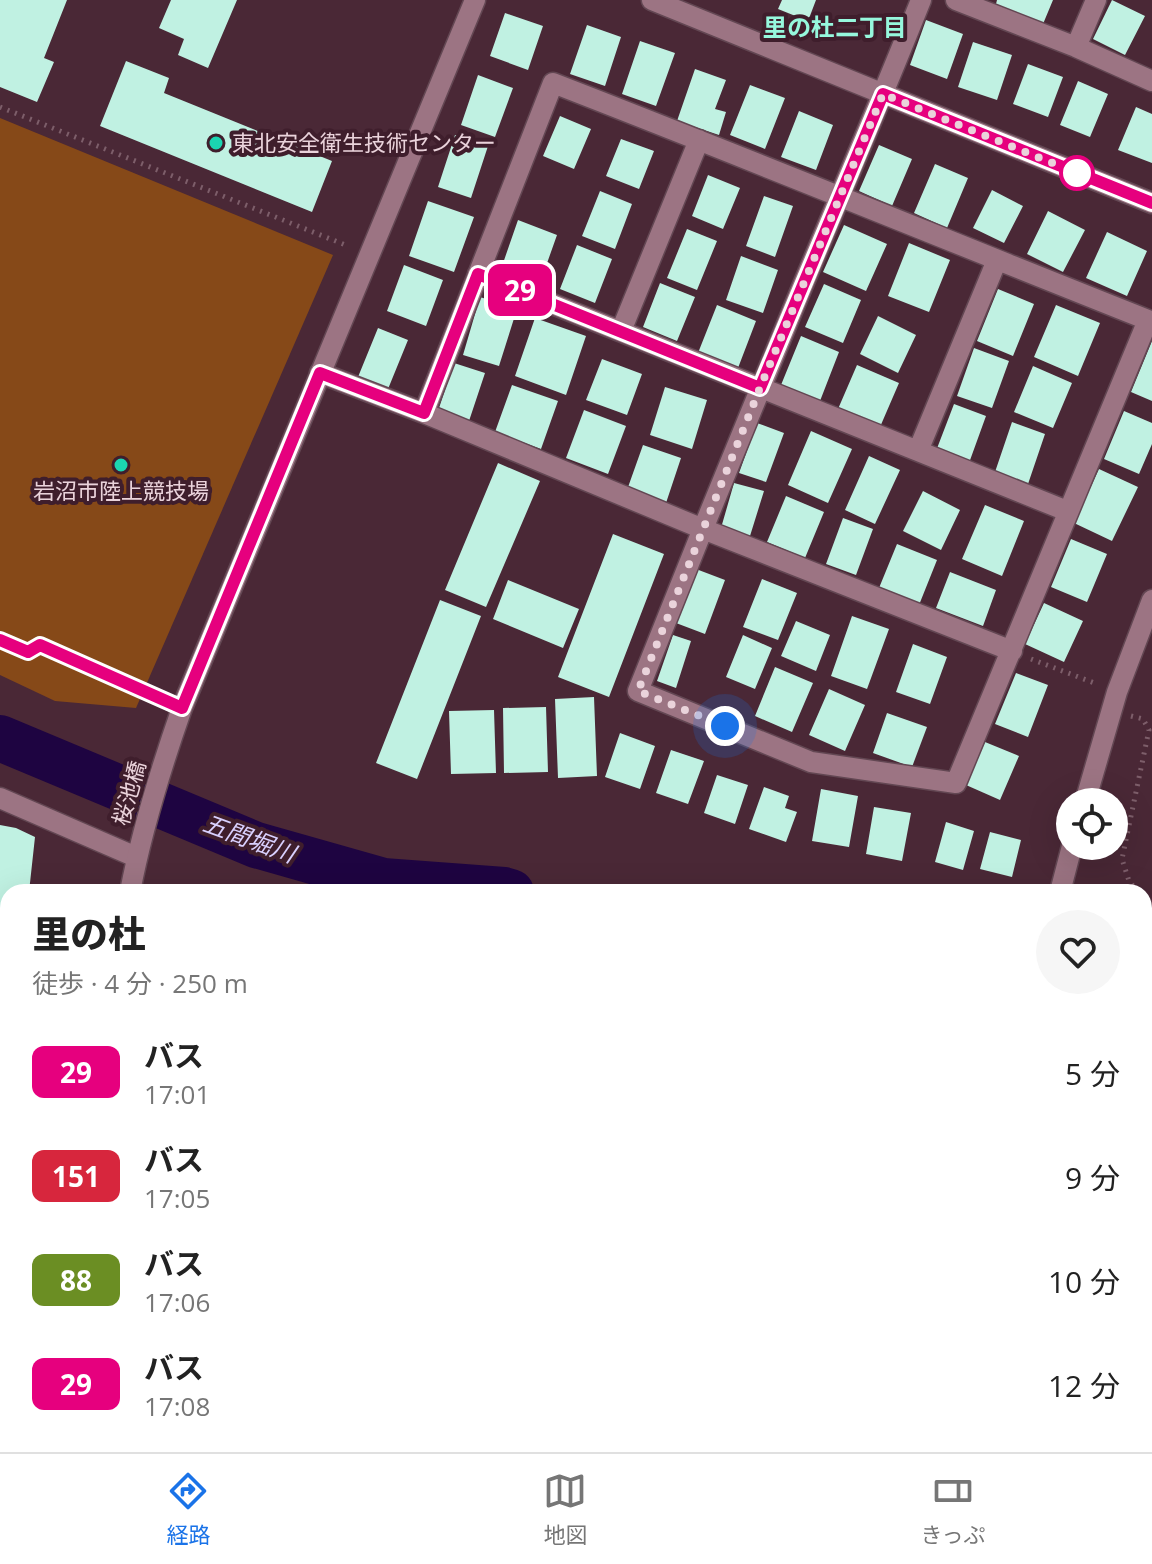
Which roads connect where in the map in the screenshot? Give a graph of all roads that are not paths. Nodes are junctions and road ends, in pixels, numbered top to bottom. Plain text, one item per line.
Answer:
1 (475, 0) edge
2 (652, 0) edge
3 (921, 0) edge
4 (956, 0) edge
5 (1096, 0) edge
6 (1076, 47) junction
7 (1152, 81) edge
8 (883, 94) junction
9 (699, 140) junction
10 (839, 196) junction
11 (1152, 203) edge
12 (997, 260) junction
13 (478, 274) junction
14 (621, 331) junction
15 (320, 373) junction
16 (760, 388) junction
17 (424, 413) junction
18 (918, 451) junction
19 (1067, 511) junction
20 (703, 529) junction
21 (1152, 600) edge
22 (0, 640) edge
23 (1012, 651) junction
24 (182, 708) junction
25 (1089, 788) edge
26 (0, 798) edge
27 (138, 850) junction
28 (1068, 860) edge
29 (132, 884) edge
30 (1062, 884) edge

1 - 15 street, 桜池橋
2 - 8 street
3 - 8 street
4 - 6 street
5 - 6 street
6 - 7 street
8 - 10 street
8 - 11 street
9 - 10 street
9 - 13 street
9 - 14 street
10 - 12 street
10 - 16 street
12 - 18 street
12 - 19 street
13 - 14 street
13 - 17 street
14 - 16 street
15 - 17 street
15 - 24 street, 桜池橋
16 - 18 street
16 - 20 street
17 - 20 street
18 - 19 street
19 - 23 street
20 - 23 street
20 - 23 street
21 - 25 street
22 - 24 lane
24 - 27 street, 桜池橋
26 - 27 street
27 - 29 street, 桜池橋
28 - 30 street

